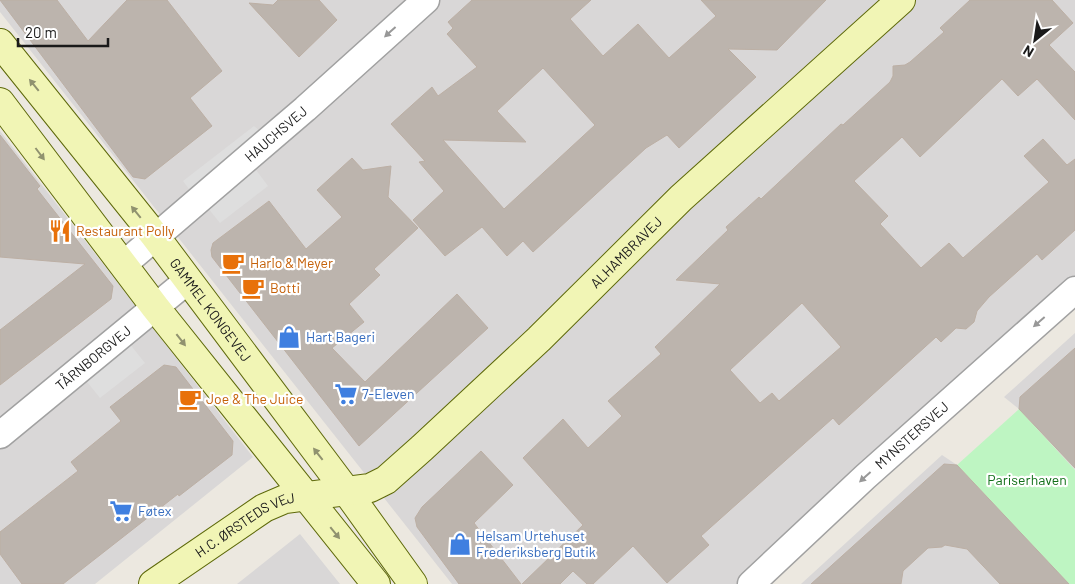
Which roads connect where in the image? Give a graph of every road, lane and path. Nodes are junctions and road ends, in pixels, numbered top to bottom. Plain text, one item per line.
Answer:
1 (426, 0) edge
2 (901, 0) edge
3 (0, 43) edge
4 (0, 102) edge
5 (155, 236) junction
6 (124, 264) junction
7 (187, 281) junction
8 (1075, 290) edge
9 (155, 307) junction
10 (0, 435) edge
11 (347, 492) junction
12 (304, 496) junction
13 (153, 584) edge
14 (376, 584) edge
15 (413, 584) edge
16 (751, 584) edge

1 -> 5 street, HAUCHSVEJ
2 - 11 street, ALHAMBRAVEJ
5 -> 3 street, GAMMEL KONGEVEJ
4 -> 6 street
5 - 6 street, HAUCHSVEJ
5 - 7 street, GAMMEL KONGEVEJ
6 - 9 street
7 - 9 street, TÅRNBORGVEJ
11 -> 7 street, GAMMEL KONGEVEJ
8 -> 16 street, MYNSTERSVEJ
9 - 10 street, TÅRNBORGVEJ
9 -> 12 street
11 - 12 street, H.C. ØRSTEDS VEJ
11 - 15 street, GAMMEL KONGEVEJ
12 - 13 street, H.C. ØRSTEDS VEJ
12 -> 14 street

